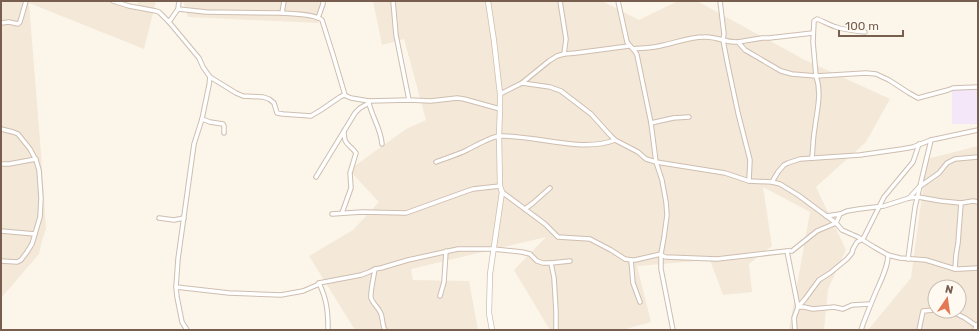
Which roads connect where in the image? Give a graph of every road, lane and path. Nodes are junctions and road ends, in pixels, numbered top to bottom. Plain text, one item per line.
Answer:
1 (26, 1) edge
2 (113, 1) edge
3 (179, 1) edge
4 (284, 1) edge
5 (323, 1) edge
6 (393, 1) edge
7 (488, 1) edge
8 (560, 1) edge
9 (618, 1) edge
10 (720, 1) edge
11 (178, 9) junction
12 (282, 13) junction
13 (318, 18) junction
14 (169, 22) junction
15 (1, 23) edge
16 (865, 32) dead end
17 (813, 33) junction
18 (723, 40) junction
19 (738, 42) junction
20 (631, 47) junction
21 (564, 54) junction
22 (210, 76) junction
23 (816, 76) junction
24 (522, 83) junction
25 (978, 87) edge
26 (500, 94) junction
27 (345, 95) junction
28 (410, 100) junction
29 (369, 102) junction
30 (500, 109) junction
31 (689, 117) dead end
32 (202, 119) junction
33 (651, 123) junction
34 (1, 129) edge
35 (344, 130) junction
36 (978, 130) edge
37 (224, 133) dead end
38 (499, 136) junction
39 (616, 140) junction
40 (931, 140) junction
41 (382, 144) dead end
42 (919, 144) junction
43 (978, 157) edge
44 (812, 158) junction
45 (36, 159) junction
46 (436, 162) dead end
47 (656, 162) junction
48 (1, 164) edge
49 (316, 177) dead end
50 (749, 181) junction
51 (772, 182) junction
52 (500, 186) junction
53 (920, 186) junction
54 (550, 188) dead end
55 (502, 192) junction
56 (918, 197) junction
57 (909, 198) junction
58 (978, 202) edge
59 (961, 203) junction
60 (878, 207) junction
61 (525, 209) junction
62 (342, 213) junction
63 (332, 214) dead end
64 (840, 214) junction
65 (826, 216) junction
66 (159, 218) dead end
67 (184, 218) junction
68 (836, 223) junction
69 (1, 232) edge
70 (35, 234) junction
71 (861, 240) junction
72 (493, 249) junction
73 (446, 251) junction
74 (787, 251) junction
75 (661, 254) junction
76 (888, 255) junction
77 (908, 259) junction
78 (631, 260) junction
79 (1, 261) edge
80 (570, 261) dead end
81 (551, 263) junction
82 (978, 268) edge
83 (375, 269) junction
84 (955, 269) junction
85 (319, 283) junction
86 (176, 287) junction
87 (440, 296) dead end
88 (640, 302) dead end
89 (870, 304) junction
90 (798, 307) junction
91 (927, 311) edge
92 (966, 319) edge
93 (977, 327) edge
94 (188, 330) edge
95 (328, 330) edge
96 (385, 330) edge
97 (492, 330) edge
98 (556, 330) edge
99 (672, 330) edge
100 (795, 330) edge
101 (861, 330) edge
102 (919, 330) edge

1 - 15 street
2 - 14 street
3 - 11 street
4 - 12 street
5 - 13 street
6 - 28 street
7 - 26 street
8 - 21 street
9 - 20 street
10 - 18 street
11 - 12 street
11 - 14 street
12 - 13 street
13 - 27 street
14 - 22 street
16 - 17 street
17 - 19 street
17 - 23 street
18 - 19 street
18 - 20 street
18 - 50 street
19 - 23 street
20 - 21 street
20 - 33 street
21 - 24 street
22 - 27 street
22 - 32 street
23 - 25 street
23 - 44 street
24 - 26 street
24 - 39 street
26 - 30 street
27 - 29 street
28 - 29 street
28 - 30 street
29 - 35 street
29 - 41 street
30 - 38 street
31 - 33 street
32 - 37 street
32 - 67 street
33 - 47 street
34 - 45 street
35 - 49 street
35 - 62 street
36 - 40 street
38 - 39 street
38 - 46 street
38 - 52 street
39 - 47 street
40 - 42 street
40 - 53 street
42 - 44 street
42 - 60 street
43 - 53 street
44 - 51 street
45 - 48 street
45 - 70 street
47 - 50 street
47 - 75 street
50 - 51 street
51 - 65 street
52 - 55 street
52 - 62 street
53 - 56 street
53 - 57 street
54 - 61 street
55 - 61 street
55 - 72 street
56 - 57 street
56 - 59 street
56 - 77 street
57 - 60 street
58 - 59 street
59 - 84 street
60 - 64 street
60 - 71 street
61 - 78 street
62 - 63 street
64 - 65 street
64 - 68 street
65 - 68 street
66 - 67 street
67 - 86 street
68 - 71 street
68 - 74 street
69 - 70 street
70 - 79 street
71 - 76 street
71 - 90 street
72 - 73 street
72 - 81 street
72 - 97 street
73 - 83 street
73 - 87 street
74 - 75 street
74 - 90 street
75 - 78 street
75 - 99 street
76 - 77 street
76 - 89 street
77 - 84 street
78 - 88 street
80 - 81 street
81 - 98 street
82 - 84 street
83 - 85 street
83 - 96 street
85 - 86 street
85 - 95 street
86 - 94 street
89 - 90 street
89 - 101 street
90 - 100 street
91 - 102 street
92 - 93 street

